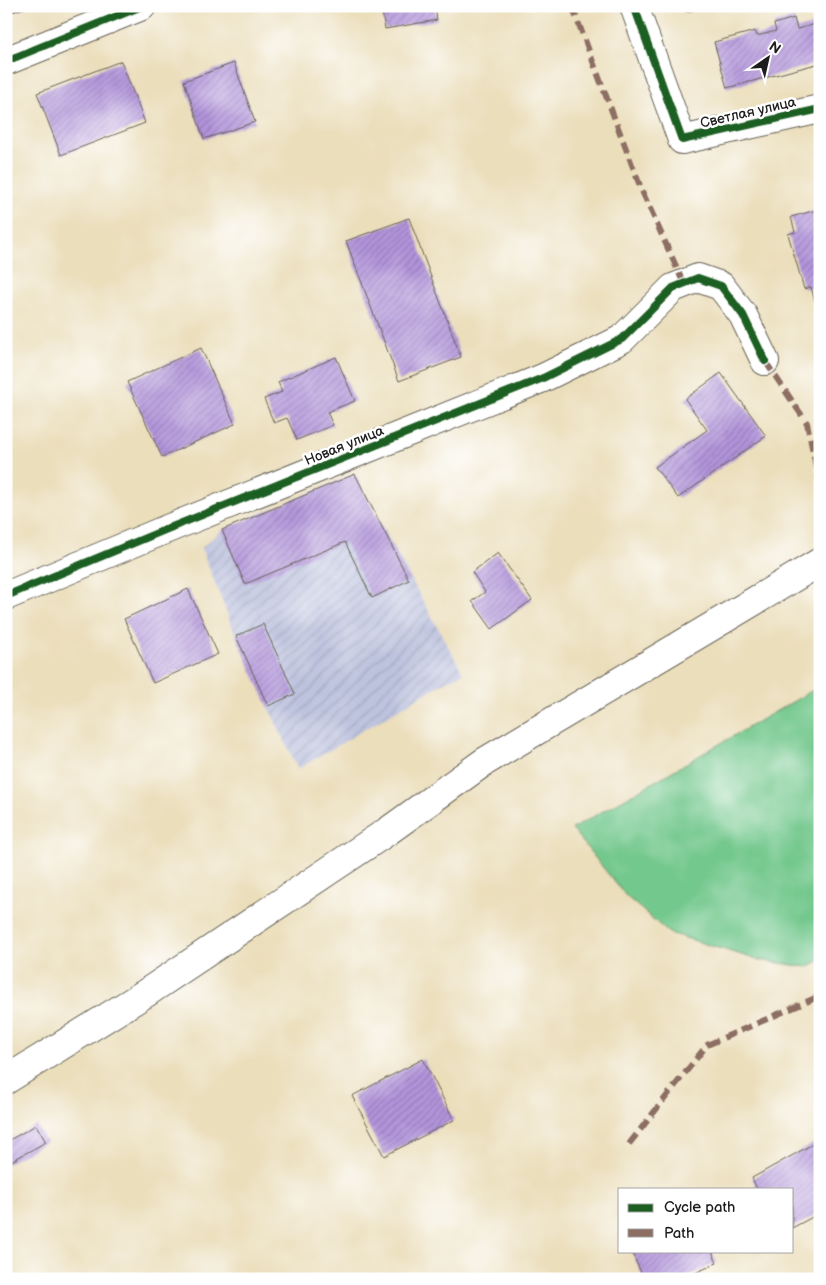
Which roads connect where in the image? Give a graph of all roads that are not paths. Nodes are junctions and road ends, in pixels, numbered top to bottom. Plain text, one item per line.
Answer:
1 (142, 6) edge
2 (634, 6) edge
3 (6, 61) edge
4 (820, 108) edge
5 (765, 361) dead end
6 (820, 562) edge
7 (6, 596) edge
8 (6, 1080) edge

1 - 3 street
2 - 4 street, Светлая улица
5 - 7 street, Новая улица
6 - 8 street

